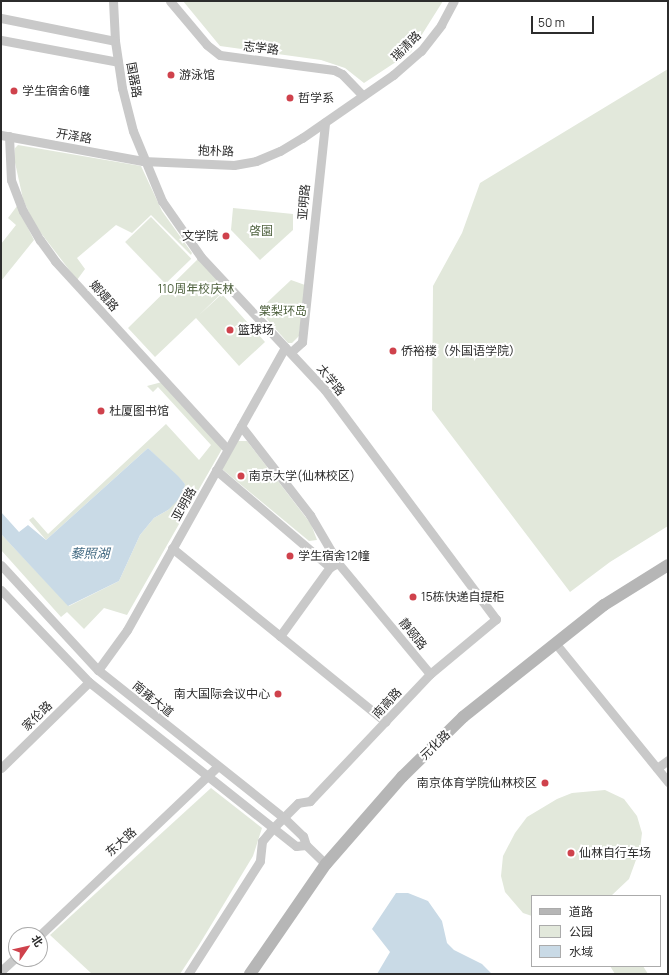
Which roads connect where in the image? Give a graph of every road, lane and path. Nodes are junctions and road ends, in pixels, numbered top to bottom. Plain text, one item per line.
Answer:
1 (113, 1) edge
2 (170, 1) edge
3 (454, 1) edge
4 (1, 18) edge
5 (1, 40) edge
6 (115, 41) junction
7 (118, 62) junction
8 (363, 96) junction
9 (326, 122) junction
10 (5, 136) edge
11 (143, 161) junction
12 (288, 349) junction
13 (241, 426) junction
14 (226, 449) junction
15 (216, 470) junction
16 (172, 548) junction
17 (1, 565) edge
18 (334, 565) junction
19 (668, 565) edge
20 (1, 590) edge
21 (496, 619) joint
22 (280, 636) junction
23 (556, 644) junction
24 (98, 670) junction
25 (430, 674) junction
26 (89, 682) junction
27 (386, 722) junction
28 (668, 760) edge
29 (218, 766) junction
30 (1, 768) edge
31 (657, 768) junction
32 (208, 778) junction
33 (668, 782) edge
34 (283, 817) junction
35 (273, 828) junction
36 (306, 846) junction
37 (326, 864) junction
38 (48, 928) edge
39 (188, 974) edge
40 (250, 974) edge

1 - 6 street, 国器路
2 - 8 street, 志学路
3 - 8 street, 瑞清路
4 - 6 street
5 - 7 street
6 - 7 street, 国器路
7 - 11 street, 国器路
8 - 9 street, 瑞清路
9 - 11 street, 抱朴路
9 - 12 street, 亚明路
10 - 11 street, 开泽路
10 - 14 street, 嫏嬛路
11 - 12 street, 太学路
12 - 13 street, 亚明路
12 - 21 street, 太学路
13 - 14 street, 亚明路
13 - 18 street
14 - 15 street, 亚明路
15 - 16 street, 亚明路
15 - 18 street
16 - 22 street
16 - 24 street, 亚明路
17 - 24 street, 南雍大道
18 - 22 street
18 - 25 street, 静颐路
19 - 23 street, 元化路
20 - 26 street
21 - 25 street, 南高路
22 - 27 street
23 - 31 street
23 - 37 street, 元化路
24 - 29 street, 南雍大道
25 - 27 street, 南高路
26 - 30 street, 家伦路
26 - 32 street
27 - 34 street, 南高路
28 - 31 street
29 - 32 street, 东大路
29 - 34 street, 南雍大道
31 - 33 street
32 - 35 street
32 - 38 street, 东大路
34 - 35 street, 南高路
34 - 36 street, 南雍大道
35 - 36 street
35 - 39 street, 南高路
36 - 37 street
37 - 40 street, 元化路

